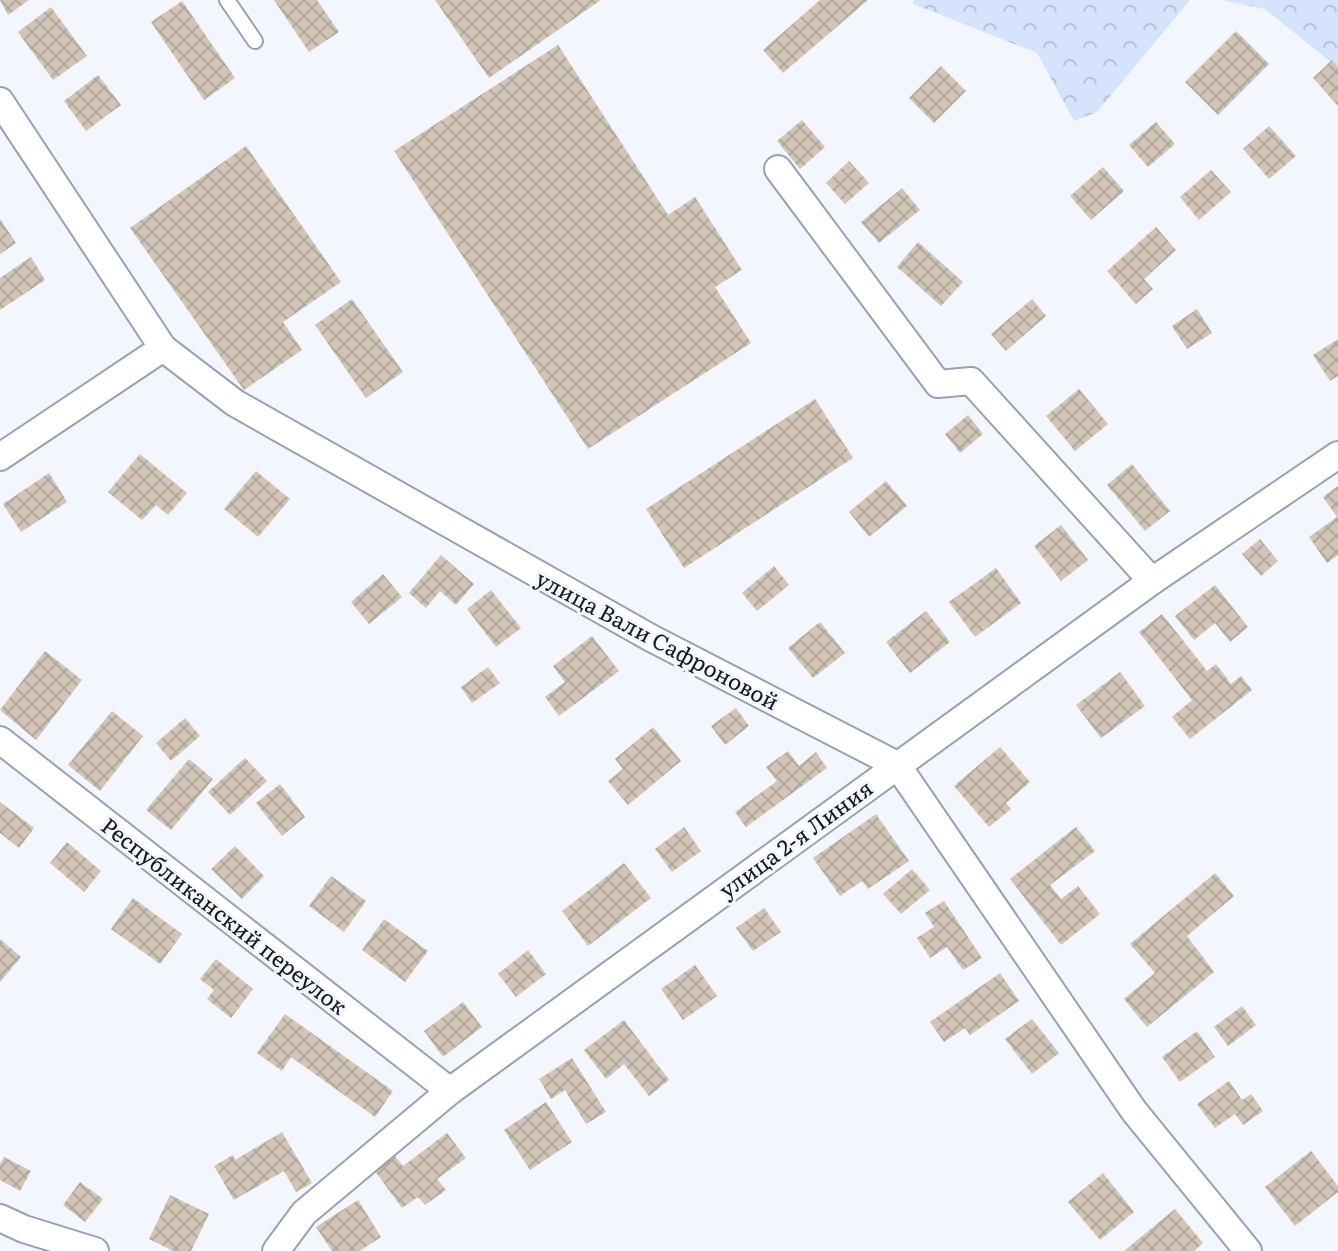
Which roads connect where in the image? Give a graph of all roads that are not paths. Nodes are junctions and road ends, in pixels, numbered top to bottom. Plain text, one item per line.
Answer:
1 (227, 0) edge
2 (255, 41) dead end
3 (0, 101) edge
4 (778, 169) dead end
5 (163, 348) junction
6 (1338, 455) edge
7 (0, 457) edge
8 (1152, 581) junction
9 (0, 740) edge
10 (897, 765) junction
11 (450, 1091) junction
12 (0, 1218) edge
13 (95, 1251) edge
14 (276, 1251) edge
15 (1248, 1251) edge

1 - 2 lane
3 - 5 street, улица Вали Сафроновой
4 - 8 street
5 - 7 street
5 - 10 street, улица Вали Сафроновой
6 - 8 street, улица 2-я Линия
8 - 10 street, улица 2-я Линия
9 - 11 street, Республиканский переулок
10 - 11 street, улица 2-я Линия
10 - 15 street, улица Вали Сафроновой
11 - 14 street, улица 2-я Линия
12 - 13 street

